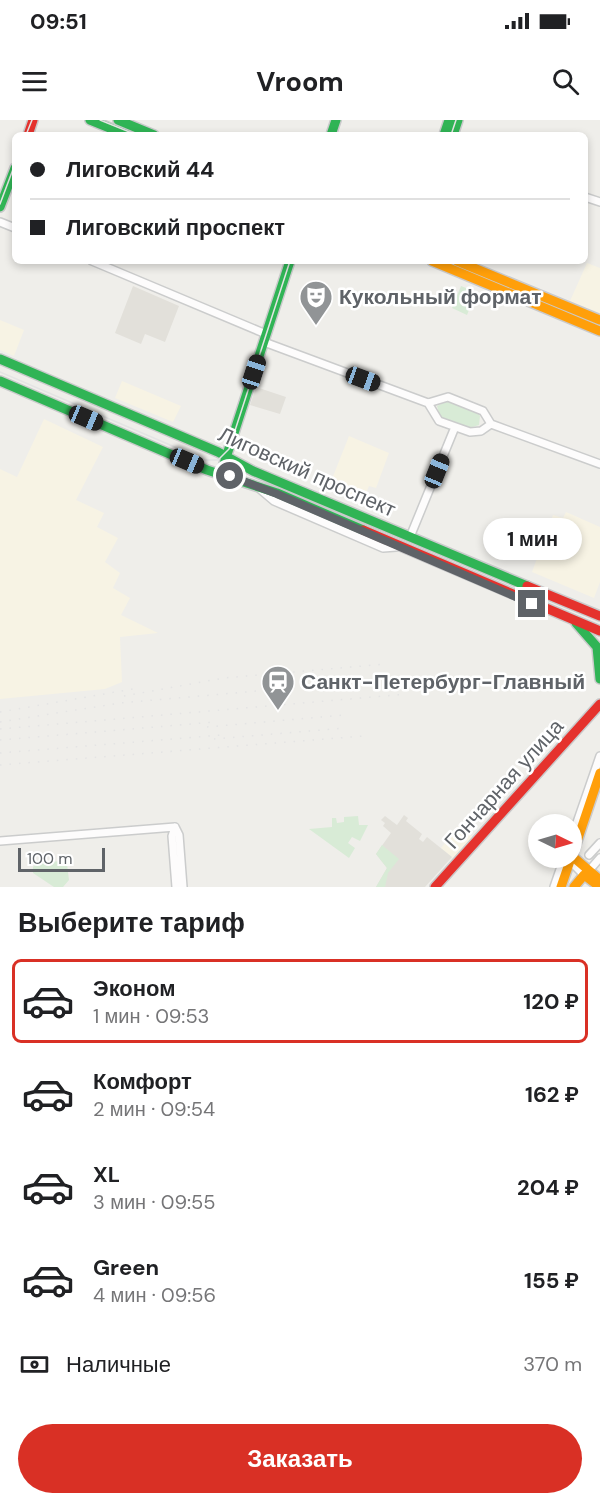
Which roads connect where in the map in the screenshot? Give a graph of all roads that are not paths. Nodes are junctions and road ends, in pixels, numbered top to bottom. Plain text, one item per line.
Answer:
1 (90, 120) edge
2 (118, 120) edge
3 (120, 132) edge
4 (147, 132) edge
5 (12, 176) edge
6 (0, 207) edge
7 (99, 264) edge
8 (289, 264) edge
9 (439, 264) edge
10 (465, 264) edge
11 (600, 320) edge
12 (600, 331) edge
13 (265, 338) junction
14 (0, 359) edge
15 (0, 381) edge
16 (432, 404) junction
17 (489, 424) junction
18 (455, 427) junction
19 (600, 464) edge
20 (225, 468) junction
21 (410, 537) junction
22 (499, 575) junction
23 (494, 588) junction
24 (600, 616) edge
25 (576, 622) junction
26 (586, 627) junction
27 (600, 631) edge
28 (600, 645) edge
29 (600, 679) edge
30 (600, 704) edge
31 (600, 756) edge
32 (600, 773) edge
33 (580, 814) edge
34 (582, 823) edge
35 (175, 827) junction
36 (0, 841) edge
37 (600, 843) edge
38 (589, 855) dead end
39 (600, 858) edge
40 (593, 866) dead end
41 (564, 868) edge
42 (566, 868) edge
43 (577, 868) edge
44 (582, 868) edge
45 (584, 875) junction
46 (600, 880) edge
47 (176, 887) edge
48 (183, 887) edge
49 (435, 887) edge
50 (554, 887) edge
51 (561, 887) edge
52 (574, 887) edge
53 (600, 887) edge

1 - 3 main road
2 - 4 main road
5 - 6 main road
7 - 13 street
8 - 13 main road
9 - 12 main road
10 - 11 main road
13 - 16 street
13 - 20 main road
14 - 20 main road, Лиговский проспект
15 - 20 main road, Лиговский проспект
16 - 17 street
16 - 18 street
17 - 18 street
17 - 19 street
18 - 21 street
20 - 21 main road, Лиговский проспект
20 - 23 main road, Лиговский проспект
21 - 22 main road, Лиговский проспект
22 - 23 main road
22 - 24 main road, Лиговский проспект
23 - 25 main road, Лиговский проспект
25 - 26 main road, Лиговский проспект
25 - 29 main road
26 - 27 main road, Лиговский проспект
26 - 28 street
30 - 49 main road, Гончарная улица
31 - 33 street
32 - 34 main road
35 - 36 street
35 - 47 street
35 - 48 street
37 - 38 street
39 - 40 street
41 - 50 street
42 - 51 main road
43 - 45 street
44 - 46 main road
45 - 52 main road
45 - 53 main road

